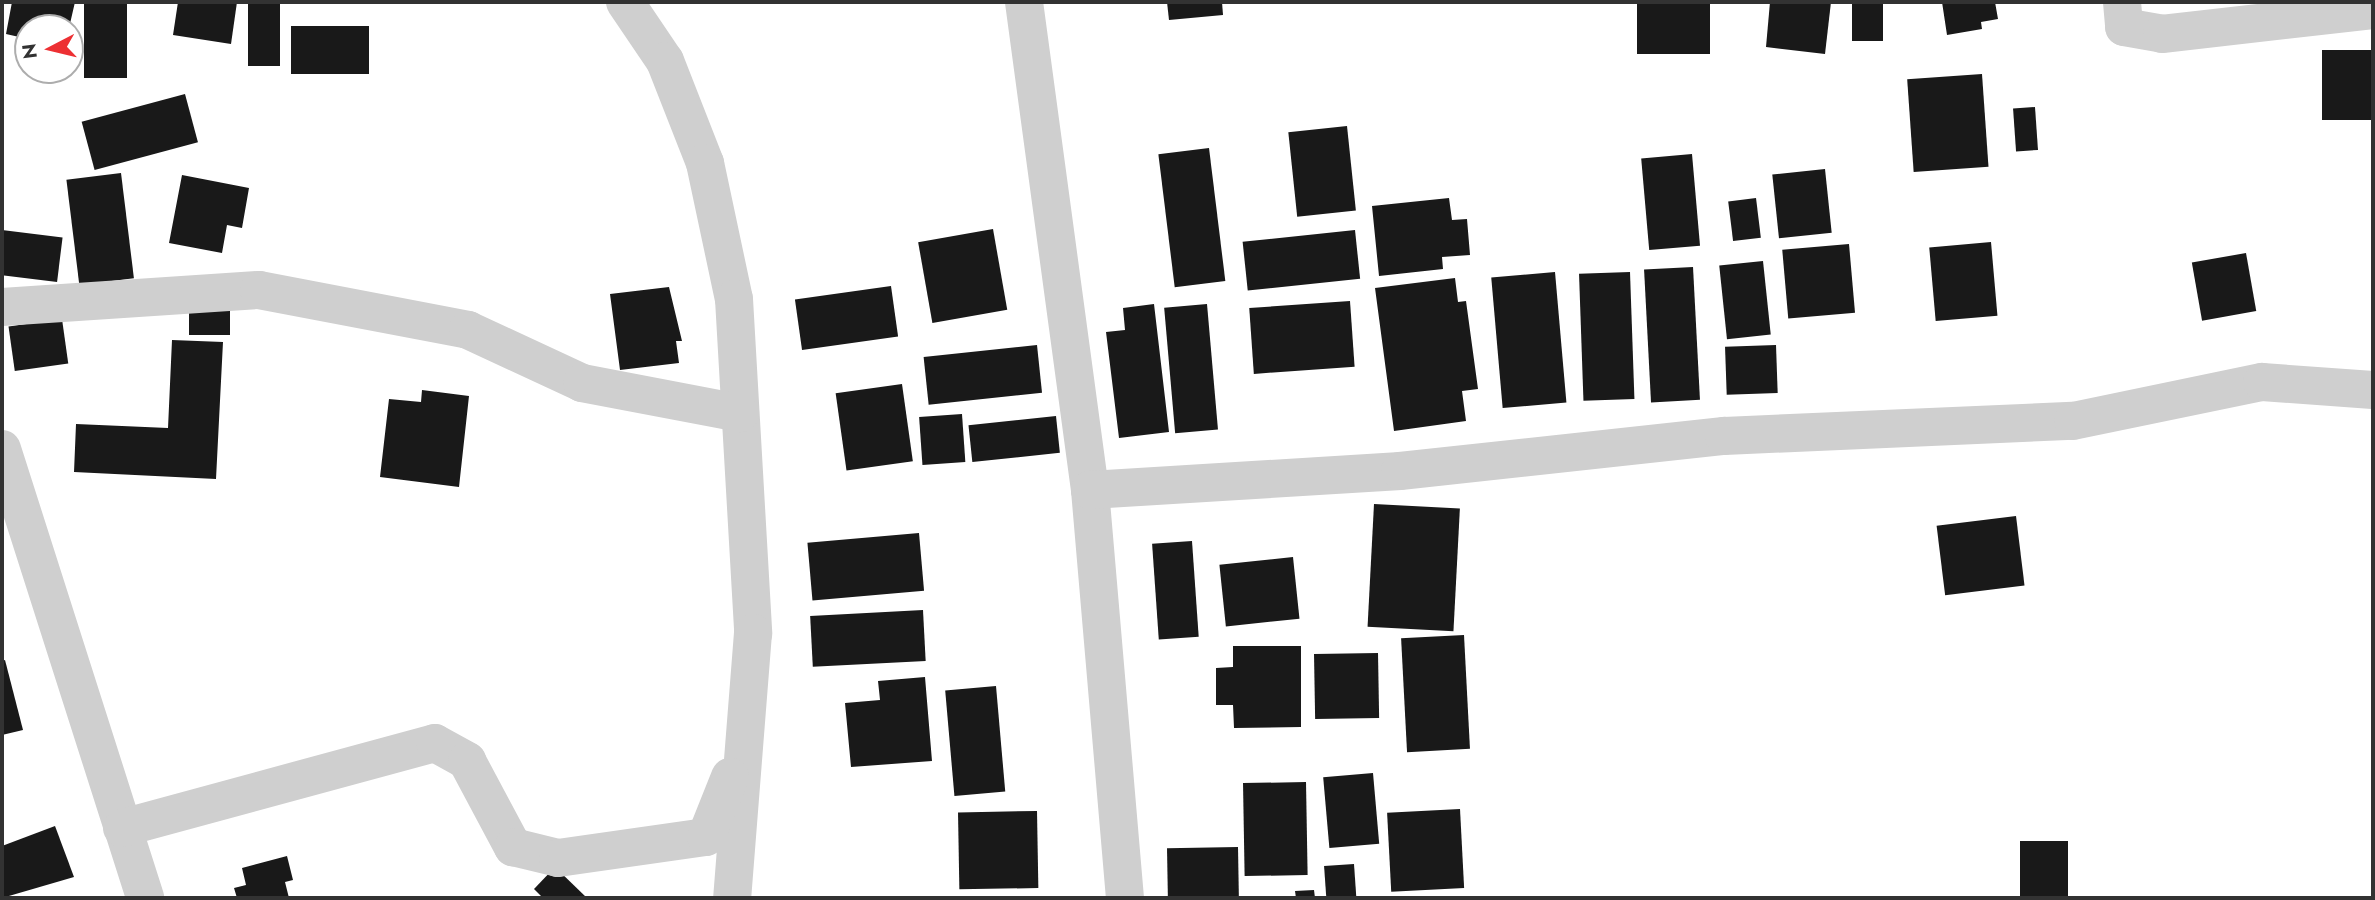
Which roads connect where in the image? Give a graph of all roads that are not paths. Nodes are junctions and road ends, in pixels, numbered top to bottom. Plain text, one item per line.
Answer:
1 (625, 2) edge
2 (1024, 2) edge
3 (2122, 2) edge
4 (2373, 10) edge
5 (2, 307) edge
6 (2373, 390) edge
7 (740, 413) junction
8 (2, 449) edge
9 (1090, 491) junction
10 (753, 633) junction
11 (122, 828) junction
12 (145, 898) edge
13 (732, 898) edge
14 (1125, 898) edge

1 - 7 street
2 - 9 street
3 - 4 street
5 - 7 street
6 - 9 street
7 - 10 street
8 - 11 street
9 - 14 street
10 - 11 street
10 - 13 street
11 - 12 street

